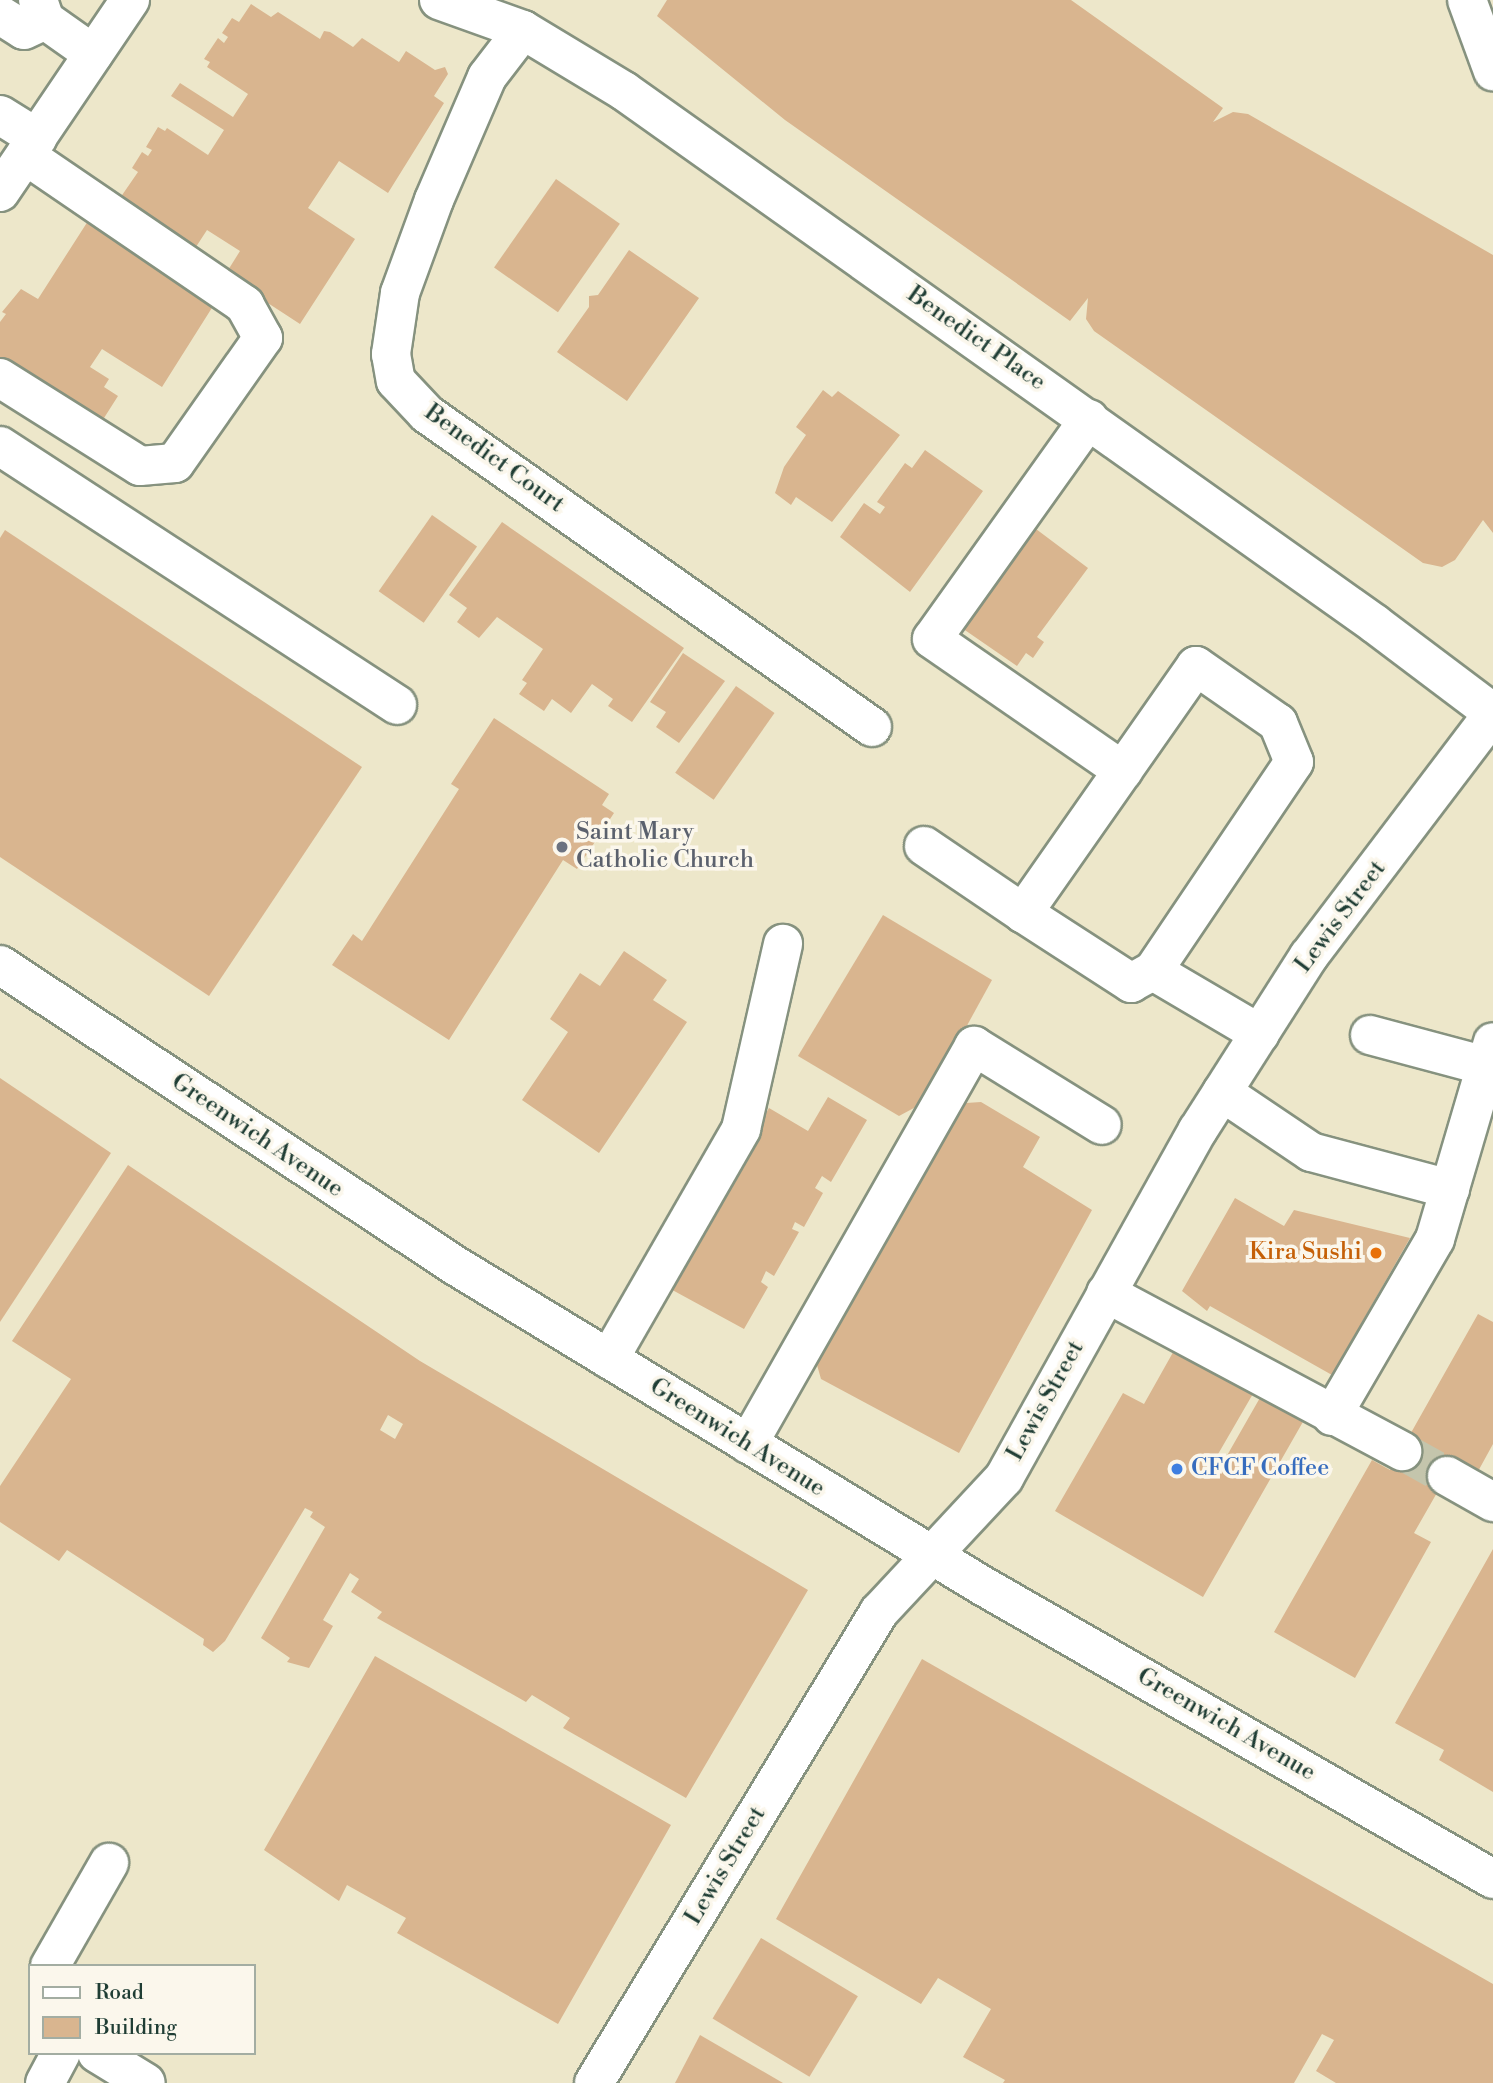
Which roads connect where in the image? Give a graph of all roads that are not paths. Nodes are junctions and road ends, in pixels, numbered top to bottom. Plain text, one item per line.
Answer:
1 (130, 0) edge
2 (439, 0) edge
3 (1467, 0) edge
4 (42, 10) edge
5 (0, 15) edge
6 (523, 30) junction
7 (93, 54) junction
8 (1493, 71) edge
9 (0, 115) edge
10 (31, 146) junction
11 (0, 192) edge
12 (0, 378) edge
13 (1089, 419) junction
14 (0, 446) edge
15 (397, 705) dead end
16 (1493, 713) edge
17 (872, 727) dead end
18 (1123, 771) junction
19 (924, 846) dead end
20 (1023, 913) junction
21 (783, 944) dead end
22 (0, 965) edge
23 (1153, 971) junction
24 (1260, 1034) junction
25 (1370, 1035) dead end
26 (1490, 1054) edge
27 (1222, 1092) junction
28 (1102, 1125) dead end
29 (1450, 1189) junction
30 (1106, 1293) junction
31 (609, 1359) junction
32 (1332, 1416) junction
33 (748, 1444) junction
34 (1402, 1451) tunnel mouth
35 (1447, 1476) tunnel mouth
36 (1493, 1502) edge
37 (932, 1555) junction
38 (109, 1863) dead end
39 (1493, 1879) edge
40 (51, 1964) edge
41 (60, 2055) edge
42 (100, 2055) edge
43 (45, 2083) edge
44 (146, 2083) edge
45 (594, 2083) edge

1 - 7 street
2 - 6 street, Benedict Place
3 - 8 street
4 - 5 street
4 - 7 street
6 - 13 street, Benedict Place
6 - 17 street, Benedict Court
7 - 10 street
9 - 10 street
10 - 11 street
10 - 12 street
13 - 16 street, Benedict Place
13 - 18 street
14 - 15 street
16 - 24 street, Lewis Street
18 - 20 street
18 - 23 street
19 - 20 street
20 - 23 street
21 - 31 street
22 - 31 street, Greenwich Avenue
23 - 24 street
24 - 27 street, Lewis Street
25 - 26 street
26 - 29 street
27 - 29 street
27 - 30 street, Lewis Street
28 - 33 street
29 - 32 street
30 - 32 street
30 - 37 street, Lewis Street
31 - 33 street, Greenwich Avenue
32 - 34 street
33 - 37 street, Greenwich Avenue
35 - 36 street
37 - 39 street, Greenwich Avenue
37 - 45 street, Lewis Street
38 - 40 street
41 - 43 street
42 - 44 street

